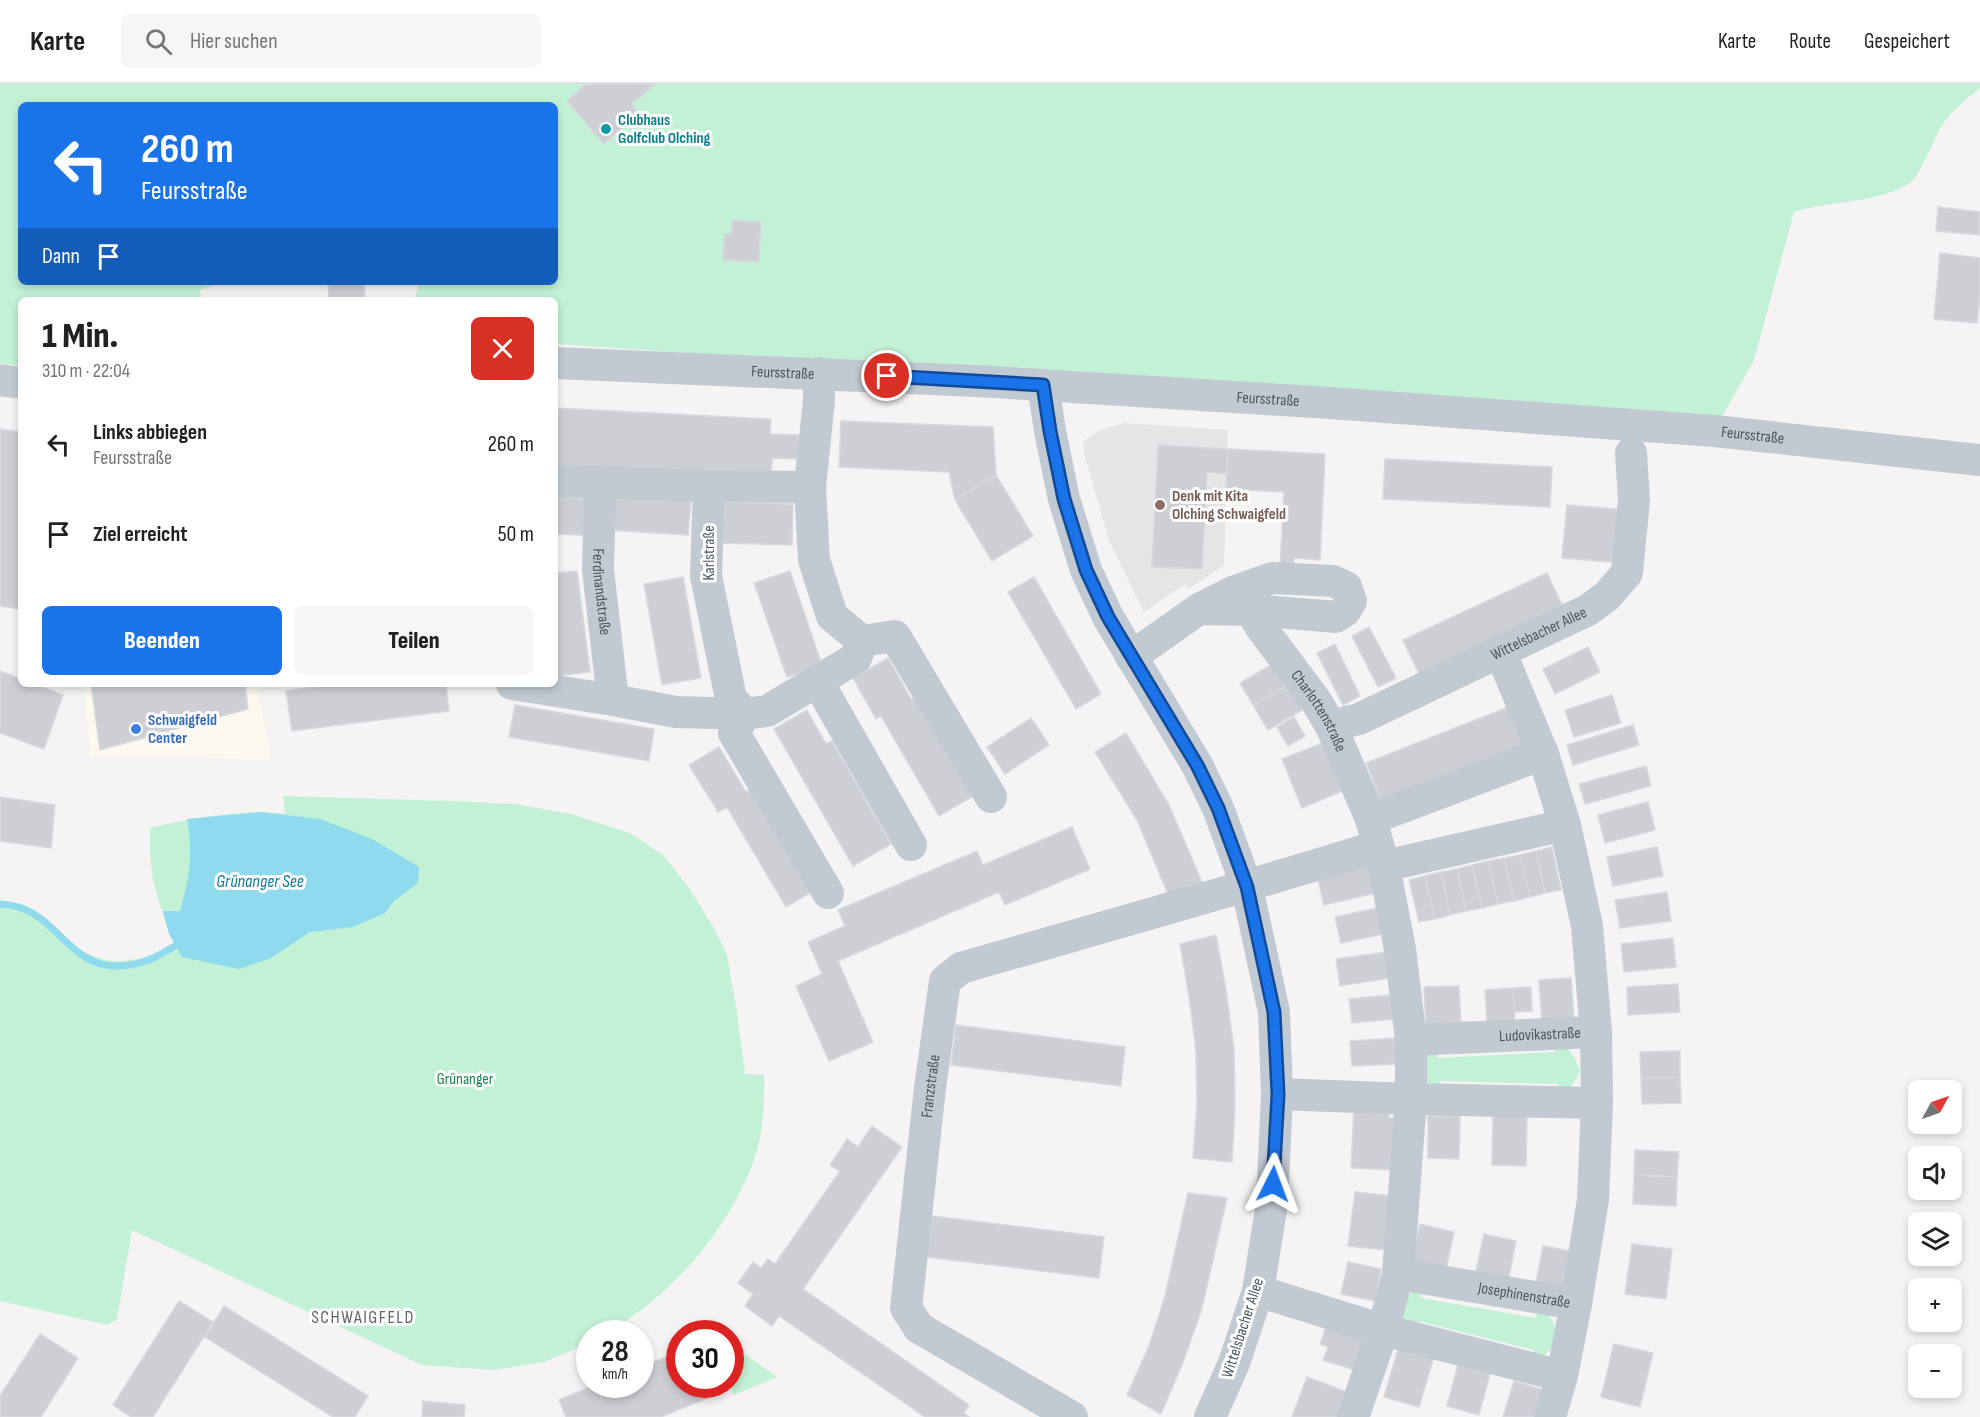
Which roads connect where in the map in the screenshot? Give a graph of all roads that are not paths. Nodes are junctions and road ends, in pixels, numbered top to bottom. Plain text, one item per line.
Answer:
1 (558, 363) edge
2 (819, 373) junction
3 (0, 380) edge
4 (18, 383) edge
5 (1043, 385) junction
6 (1631, 453) dead end
7 (1980, 460) edge
8 (558, 481) edge
9 (600, 482) junction
10 (710, 486) junction
11 (810, 487) junction
12 (1199, 609) junction
13 (1251, 610) junction
14 (862, 641) junction
15 (1500, 651) junction
16 (1131, 657) junction
17 (818, 682) junction
18 (531, 687) edge
19 (613, 700) junction
20 (745, 714) junction
21 (1331, 726) junction
22 (1543, 754) junction
23 (991, 797) dead end
24 (1565, 825) junction
25 (1377, 843) junction
26 (912, 845) dead end
27 (1247, 887) junction
28 (828, 893) dead end
29 (1596, 1032) junction
30 (1411, 1040) junction
31 (1278, 1094) junction
32 (1411, 1099) junction
33 (1597, 1103) junction
34 (1398, 1274) junction
35 (1258, 1291) junction
36 (1576, 1304) junction
37 (1383, 1330) junction
38 (1562, 1376) junction
39 (1072, 1417) edge
40 (1210, 1417) edge
41 (1353, 1417) edge
42 (1550, 1417) edge

1 - 2 street, Feursstraße
2 - 5 street, Feursstraße
2 - 11 street
3 - 4 street
5 - 7 street, Feursstraße
5 - 16 street, Wittelsbacher Allee
6 - 15 street, Wittelsbacher Allee
8 - 9 street
9 - 10 street
9 - 19 street, Ferdinandstraße
10 - 11 street
10 - 20 street, Karlstraße
11 - 14 street
12 - 13 street
12 - 13 street
12 - 16 street
13 - 21 street, Charlottenstraße
14 - 17 street
14 - 23 street
15 - 21 street, Wittelsbacher Allee
15 - 22 street
16 - 27 street, Wittelsbacher Allee
17 - 20 street
17 - 26 street
18 - 19 street
19 - 20 street
20 - 28 street
21 - 25 street, Charlottenstraße
22 - 24 street
22 - 25 street
24 - 25 street
24 - 29 street
25 - 27 street
25 - 30 street, Charlottenstraße
27 - 31 street, Wittelsbacher Allee
27 - 39 street, Franzstraße
29 - 30 street, Ludovikastraße
29 - 33 street, Ludovikastraße
30 - 32 street, Charlottenstraße
31 - 32 street
31 - 35 street, Wittelsbacher Allee
32 - 33 street
32 - 34 street
33 - 36 street, Ludovikastraße
34 - 36 street, Josephinenstraße
34 - 37 street
35 - 37 street
35 - 40 street, Wittelsbacher Allee
36 - 38 street, Josephinenstraße
37 - 38 street
37 - 41 street
38 - 42 street, Josephinenstraße

